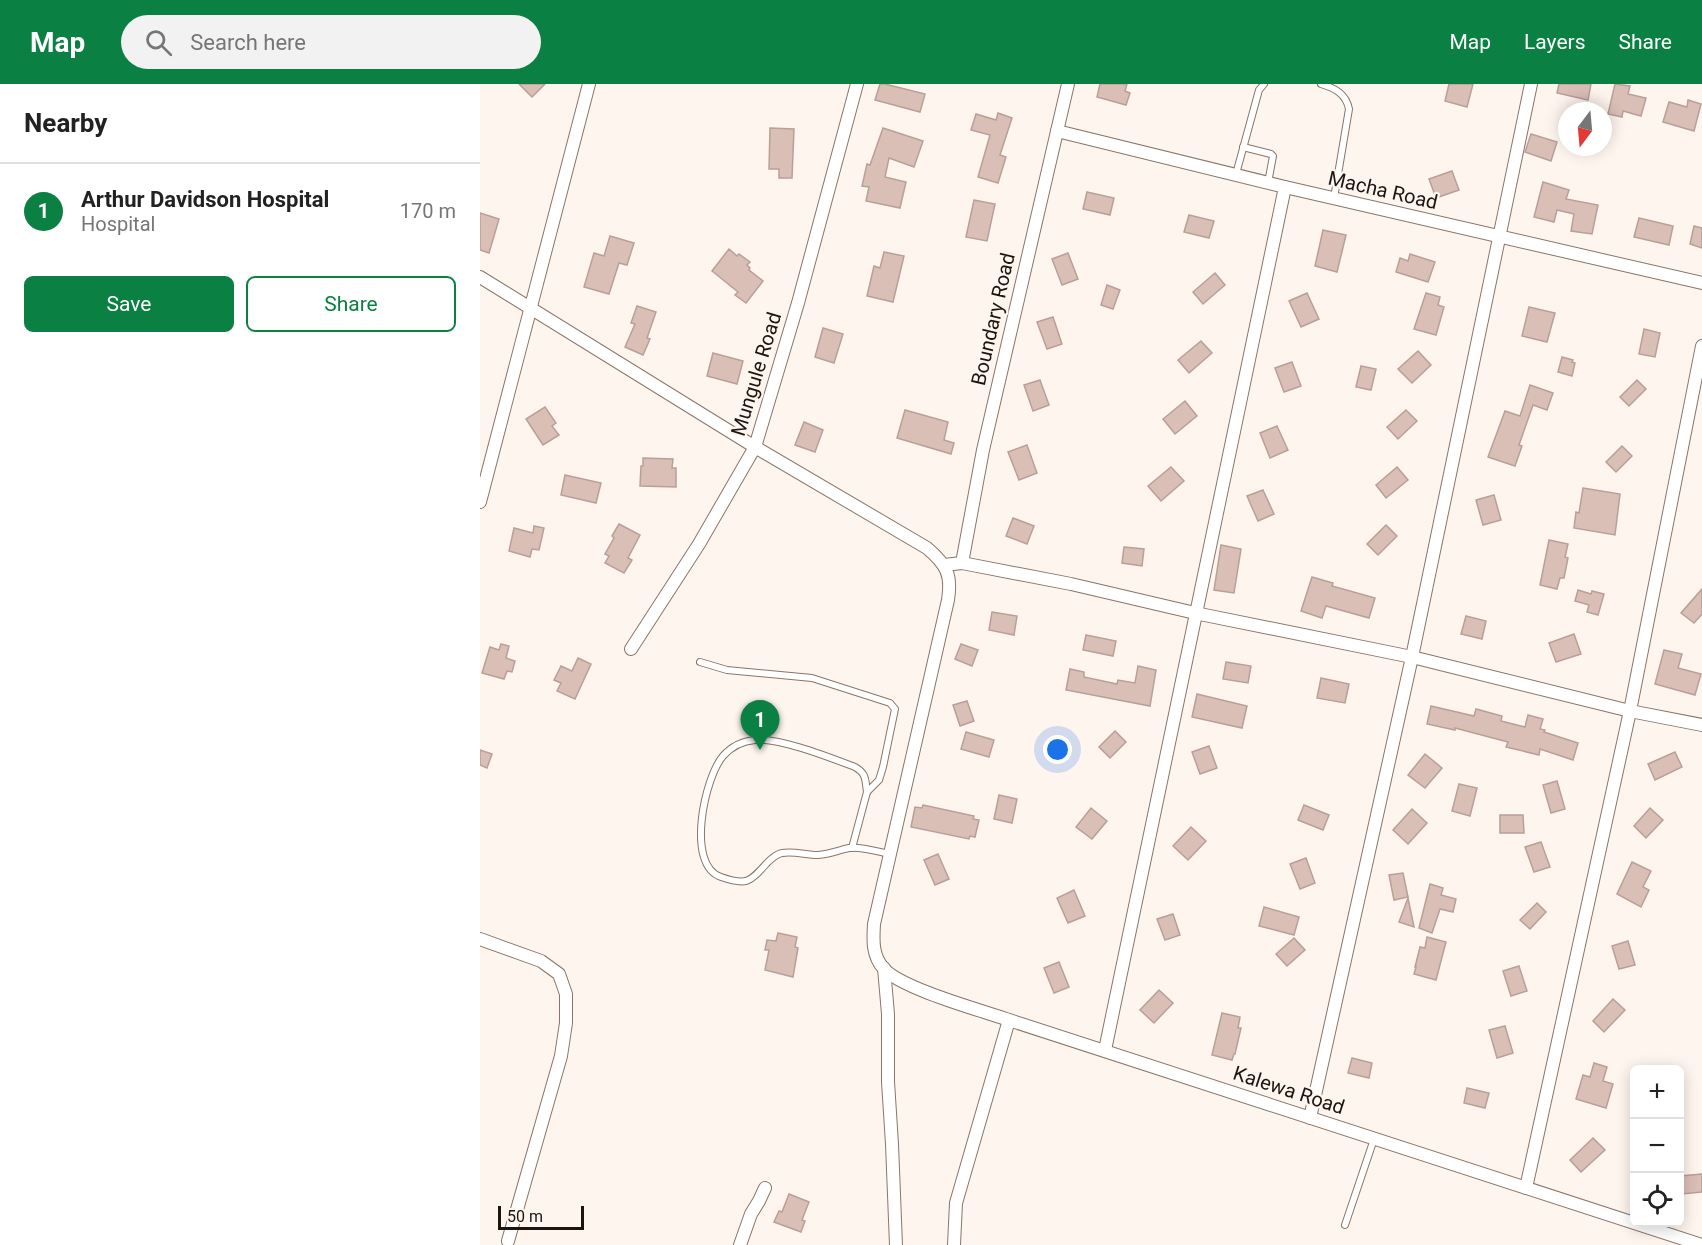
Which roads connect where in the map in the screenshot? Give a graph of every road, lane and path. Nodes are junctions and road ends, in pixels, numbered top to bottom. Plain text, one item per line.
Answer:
1 (590, 84) edge
2 (856, 84) edge
3 (1068, 84) edge
4 (1263, 84) edge
5 (1321, 84) edge
6 (1531, 84) edge
7 (1057, 131) junction
8 (1243, 147) junction
9 (1236, 174) junction
10 (1268, 183) junction
11 (1285, 187) junction
12 (1335, 198) junction
13 (1498, 237) junction
14 (480, 277) edge
15 (1702, 283) edge
16 (531, 308) junction
17 (1702, 346) edge
18 (755, 447) junction
19 (480, 502) edge
20 (962, 563) junction
21 (945, 565) junction
22 (1195, 614) junction
23 (631, 649) dead end
24 (1412, 657) junction
25 (700, 662) dead end
26 (1630, 711) junction
27 (1702, 725) edge
28 (867, 792) junction
29 (852, 848) junction
30 (890, 854) junction
31 (480, 939) edge
32 (884, 968) junction
33 (1009, 1020) junction
34 (1105, 1050) junction
35 (1310, 1118) junction
36 (1374, 1139) junction
37 (765, 1188) dead end
38 (1526, 1188) junction
39 (1346, 1225) dead end
40 (507, 1241) dead end
41 (740, 1245) edge
42 (896, 1245) edge
43 (954, 1245) edge
44 (1702, 1245) edge

1 - 16 street
2 - 18 street, Mungule Road
3 - 7 street, Boundary Road
4 - 8 lane
5 - 12 lane
6 - 13 street
7 - 9 street, Macha Road
7 - 20 street, Boundary Road
8 - 9 lane
8 - 10 lane
9 - 10 street, Macha Road
10 - 11 street, Macha Road
11 - 12 street, Macha Road
11 - 22 street
12 - 13 street, Macha Road
13 - 15 street, Macha Road
13 - 24 street
14 - 16 street
16 - 18 street
16 - 19 street
17 - 26 street
18 - 21 street
18 - 23 street, Mungule Road
20 - 21 street
20 - 22 street
21 - 30 street
22 - 24 street
22 - 34 street
24 - 26 street
24 - 35 street
25 - 28 lane
26 - 27 street
26 - 38 street
28 - 29 lane
28 - 29 lane
29 - 30 lane
30 - 32 street, Kalewa Road
31 - 40 street
32 - 33 street, Kalewa Road
32 - 42 street
33 - 34 street, Kalewa Road
33 - 43 street
34 - 35 street, Kalewa Road
35 - 36 street, Kalewa Road
36 - 38 street, Kalewa Road
36 - 39 lane
37 - 41 street
38 - 44 street, Kalewa Road

